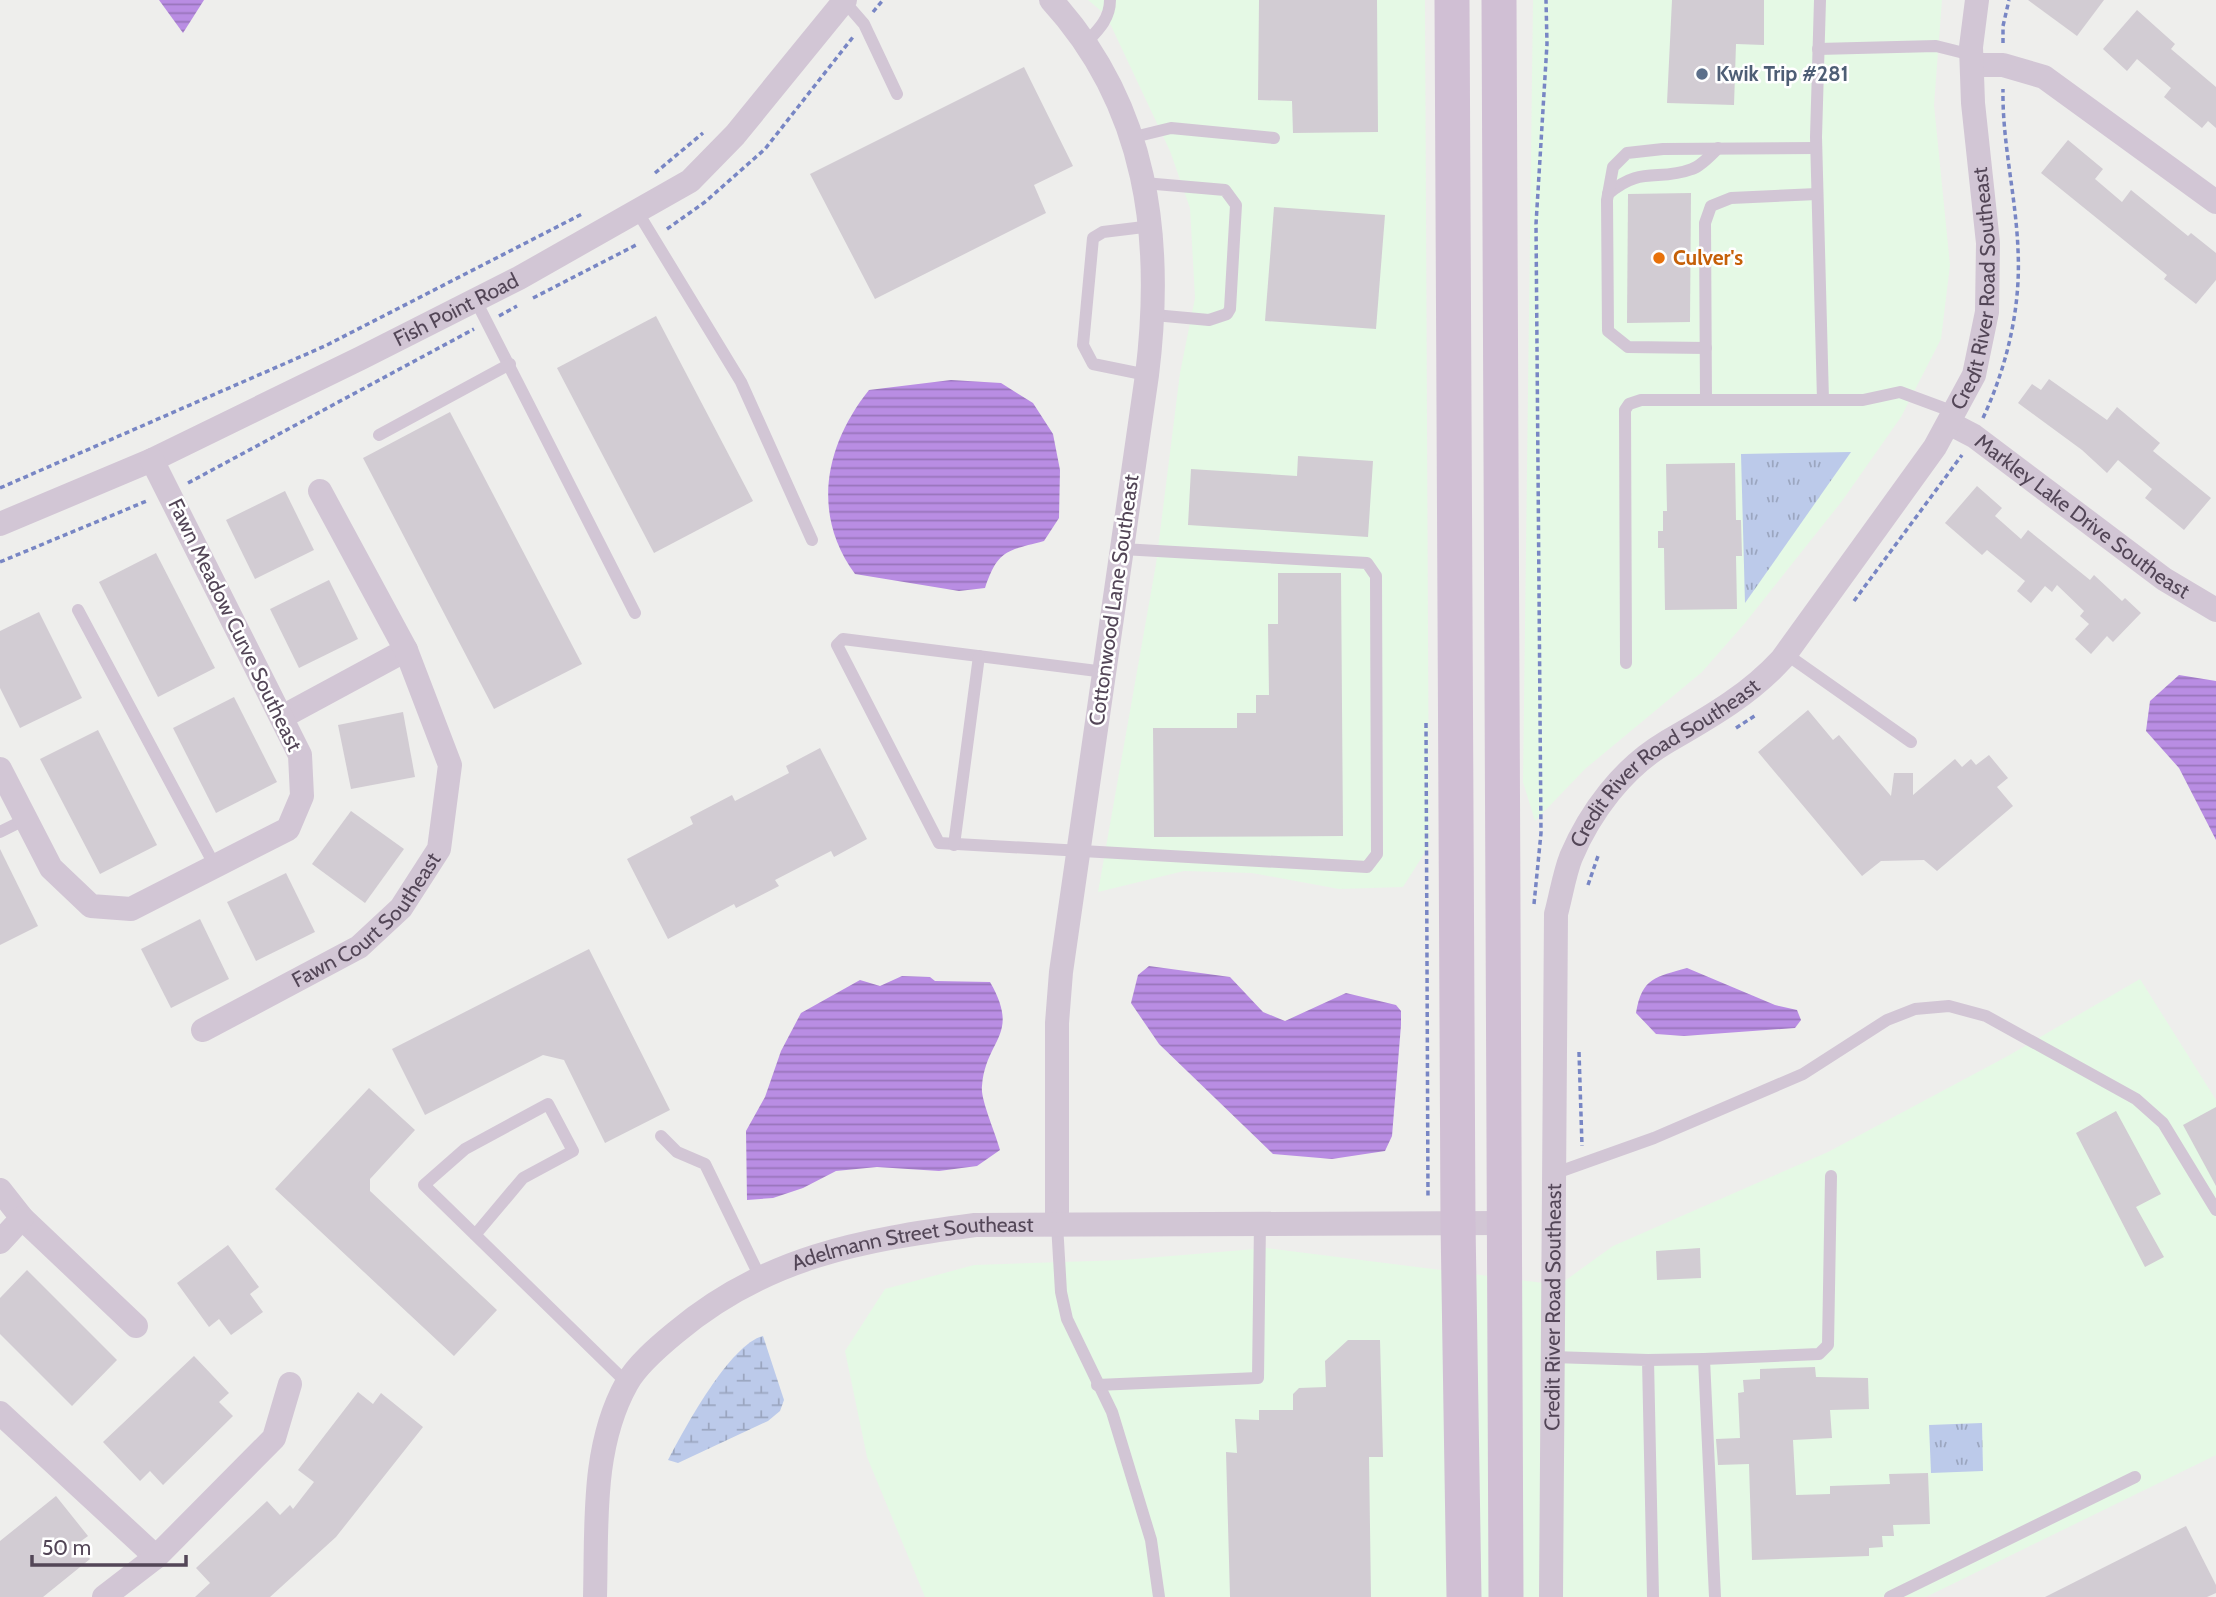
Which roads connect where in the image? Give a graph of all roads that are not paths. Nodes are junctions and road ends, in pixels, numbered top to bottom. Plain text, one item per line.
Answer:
1 (1051, 0) edge
2 (1110, 0) edge
3 (1452, 0) edge
4 (1499, 0) edge
5 (1819, 0) edge
6 (1977, 0) edge
7 (844, 1) edge
8 (1084, 45) junction
9 (1818, 49) junction
10 (1972, 60) junction
11 (897, 94) dead end
12 (1130, 138) junction
13 (1274, 138) dead end
14 (1816, 148) junction
15 (1718, 149) junction
16 (1144, 183) junction
17 (1608, 194) junction
18 (1817, 194) junction
19 (2216, 202) edge
20 (637, 211) junction
21 (1152, 226) junction
22 (476, 301) junction
23 (1154, 315) junction
24 (1706, 348) junction
25 (510, 364) junction
26 (1147, 375) junction
27 (1706, 400) junction
28 (1823, 400) junction
29 (1952, 417) junction
30 (379, 435) dead end
31 (152, 460) junction
32 (320, 491) dead end
33 (0, 524) edge
34 (813, 540) dead end
35 (1122, 549) junction
36 (78, 610) dead end
37 (2216, 610) edge
38 (635, 613) dead end
39 (405, 650) junction
40 (1786, 654) junction
41 (979, 656) junction
42 (1626, 663) dead end
43 (1105, 672) junction
44 (282, 717) junction
45 (1911, 741) dead end
46 (0, 769) edge
47 (26, 819) junction
48 (0, 832) edge
49 (954, 845) junction
50 (1076, 852) junction
51 (215, 866) junction
52 (203, 1030) dead end
53 (661, 1136) dead end
54 (1553, 1175) junction
55 (1831, 1176) dead end
56 (0, 1190) edge
57 (2216, 1210) edge
58 (22, 1218) junction
59 (1260, 1222) junction
60 (1458, 1223) junction
61 (1503, 1223) junction
62 (1057, 1224) junction
63 (475, 1235) junction
64 (0, 1241) edge
65 (760, 1277) junction
66 (136, 1326) dead end
67 (1552, 1357) junction
68 (1704, 1359) junction
69 (1648, 1360) junction
70 (627, 1382) junction
71 (290, 1384) dead end
72 (1097, 1385) junction
73 (0, 1413) edge
74 (2135, 1477) dead end
75 (156, 1557) junction
76 (1914, 1592) edge
77 (104, 1597) edge
78 (595, 1597) edge
79 (1160, 1597) edge
80 (1464, 1597) edge
81 (1506, 1597) edge
82 (1552, 1597) edge
83 (1653, 1597) edge
84 (1715, 1597) edge
85 (1890, 1597) edge

1 - 8 street, Cottonwood Lane Southeast
2 - 8 lane
3 - 60 main road
4 - 61 main road
5 - 9 lane
6 - 10 street, Credit River Road Southeast
7 - 11 lane
7 - 20 street, Fish Point Road
8 - 12 street, Cottonwood Lane Southeast
9 - 10 lane
9 - 14 lane
10 - 19 street
10 - 29 street, Credit River Road Southeast
12 - 13 lane
12 - 16 street, Cottonwood Lane Southeast
14 - 15 lane
14 - 18 lane
15 - 17 lane
15 - 17 lane
16 - 21 street, Cottonwood Lane Southeast
16 - 23 lane
17 - 24 lane
18 - 24 lane
18 - 28 lane
20 - 22 street, Fish Point Road
20 - 34 lane
21 - 23 street, Cottonwood Lane Southeast
21 - 26 lane
22 - 25 lane
22 - 31 street, Fish Point Road
23 - 26 street, Cottonwood Lane Southeast
24 - 27 lane
25 - 30 lane
25 - 38 lane
26 - 35 street, Cottonwood Lane Southeast
27 - 28 lane
27 - 42 lane
28 - 29 lane
29 - 37 street, Markley Lake Drive Southeast
29 - 40 street, Credit River Road Southeast
31 - 33 street, Fish Point Road
31 - 44 street, Fawn Meadow Curve Southeast
32 - 39 street, Fawn Court Southeast
35 - 43 street, Cottonwood Lane Southeast
35 - 50 lane
36 - 51 lane
39 - 44 street
39 - 52 street, Fawn Court Southeast
40 - 45 lane
40 - 54 street, Credit River Road Southeast
41 - 43 lane
41 - 49 lane
41 - 49 lane
43 - 50 street, Cottonwood Lane Southeast
44 - 51 street, Fawn Meadow Curve Southeast
46 - 47 street, Fawn Meadow Curve Southeast
47 - 48 lane
47 - 51 street, Fawn Meadow Curve Southeast
49 - 50 lane
50 - 62 street, Cottonwood Lane Southeast
53 - 65 lane
54 - 57 lane
54 - 67 street, Credit River Road Southeast
55 - 68 lane
56 - 58 street
58 - 64 street
58 - 66 street
59 - 60 street, Adelmann Street Southeast
59 - 62 street, Adelmann Street Southeast
59 - 72 lane
60 - 61 street, Adelmann Street Southeast
60 - 80 main road
61 - 81 main road
62 - 65 street, Adelmann Street Southeast
62 - 72 lane
63 - 63 lane
63 - 70 lane
65 - 70 street, Adelmann Street Southeast
67 - 69 lane
67 - 82 street, Credit River Road Southeast
68 - 69 lane
68 - 84 lane
69 - 83 lane
70 - 78 street, Adelmann Street Southeast
71 - 75 street
72 - 79 lane
73 - 75 street
74 - 76 lane
75 - 77 street
76 - 85 lane

